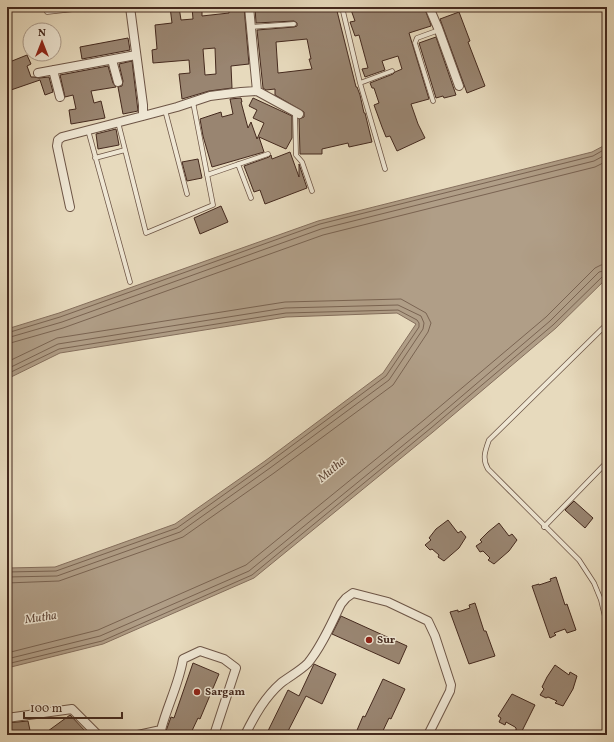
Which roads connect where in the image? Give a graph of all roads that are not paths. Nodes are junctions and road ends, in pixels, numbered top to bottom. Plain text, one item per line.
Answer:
1 (92, 7) edge
2 (130, 7) edge
3 (249, 7) edge
4 (342, 7) edge
5 (429, 7) edge
6 (47, 12) dead end
7 (294, 24) dead end
8 (251, 27) junction
9 (439, 30) junction
10 (136, 55) junction
11 (112, 60) junction
12 (54, 70) junction
13 (392, 71) dead end
14 (38, 73) dead end
15 (118, 82) dead end
16 (360, 83) junction
17 (459, 86) dead end
18 (257, 91) junction
19 (60, 97) dead end
20 (433, 101) dead end
21 (193, 102) junction
22 (165, 110) junction
23 (297, 113) joint
24 (143, 116) junction
25 (118, 122) junction
26 (88, 130) junction
27 (125, 150) junction
28 (268, 154) dead end
29 (95, 158) junction
30 (238, 164) junction
31 (385, 169) dead end
32 (207, 175) junction
33 (312, 191) dead end
34 (187, 194) dead end
35 (251, 198) dead end
36 (70, 207) dead end
37 (130, 282) dead end
38 (607, 324) edge
39 (607, 462) edge
40 (544, 527) junction
41 (607, 625) edge
42 (7, 718) edge
43 (98, 735) edge
44 (138, 735) edge
45 (214, 735) edge
46 (246, 735) edge
47 (428, 735) edge

1 - 6 lane
2 - 10 street
3 - 8 street
4 - 16 lane
5 - 9 street
7 - 8 lane
8 - 18 street
9 - 17 street
9 - 20 lane
10 - 11 street
10 - 24 street
11 - 12 street
11 - 15 street
12 - 14 street
12 - 19 street
13 - 16 lane
16 - 31 lane
18 - 21 street
18 - 23 street
21 - 22 street
21 - 32 lane
22 - 24 street
22 - 34 lane
23 - 33 lane
24 - 25 street
25 - 26 street
25 - 27 lane
26 - 29 lane
26 - 36 street
27 - 29 lane
27 - 32 lane
28 - 30 lane
29 - 37 lane
30 - 32 lane
30 - 35 lane
38 - 40 lane
39 - 40 lane
40 - 41 lane
42 - 43 street
44 - 45 street
46 - 47 street

